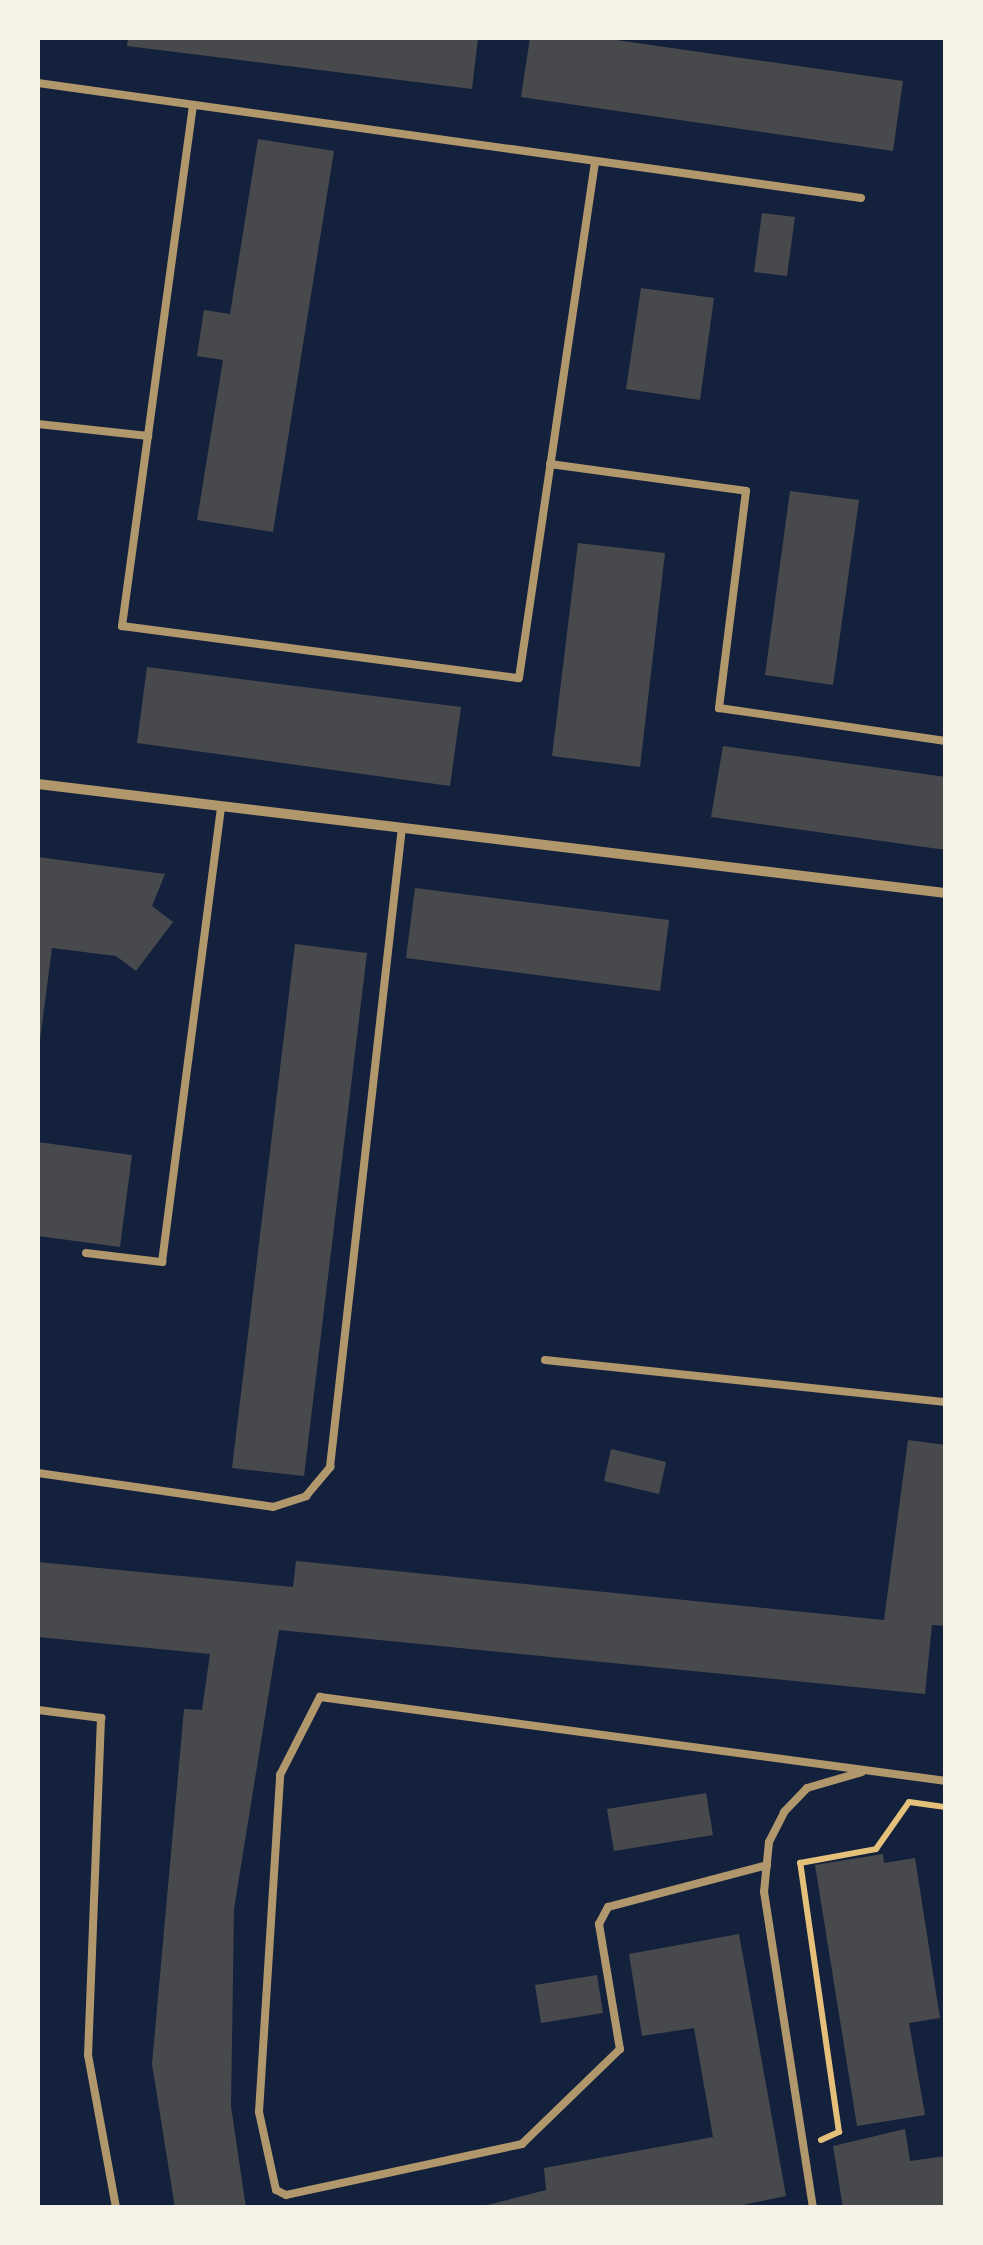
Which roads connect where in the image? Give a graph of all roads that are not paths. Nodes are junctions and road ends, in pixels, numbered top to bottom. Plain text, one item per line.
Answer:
1 (38, 83) edge
2 (193, 105) junction
3 (595, 162) junction
4 (861, 198) dead end
5 (38, 424) edge
6 (148, 436) junction
7 (550, 464) junction
8 (946, 741) edge
9 (38, 784) edge
10 (221, 806) junction
11 (402, 828) junction
12 (946, 892) edge
13 (86, 1253) dead end
14 (545, 1360) dead end
15 (946, 1402) edge
16 (38, 1473) edge
17 (38, 1710) edge
18 (867, 1771) junction
19 (946, 1781) edge
20 (767, 1866) junction
21 (116, 2208) edge
22 (814, 2208) edge

1 - 2 lane
2 - 3 lane
2 - 6 lane
3 - 4 lane
3 - 7 lane
5 - 6 lane
6 - 7 lane
7 - 8 lane
9 - 10 street
10 - 11 street
10 - 13 lane
11 - 12 street
11 - 16 lane
14 - 15 lane
17 - 21 lane
18 - 19 lane
18 - 20 lane
18 - 20 lane
20 - 22 lane

